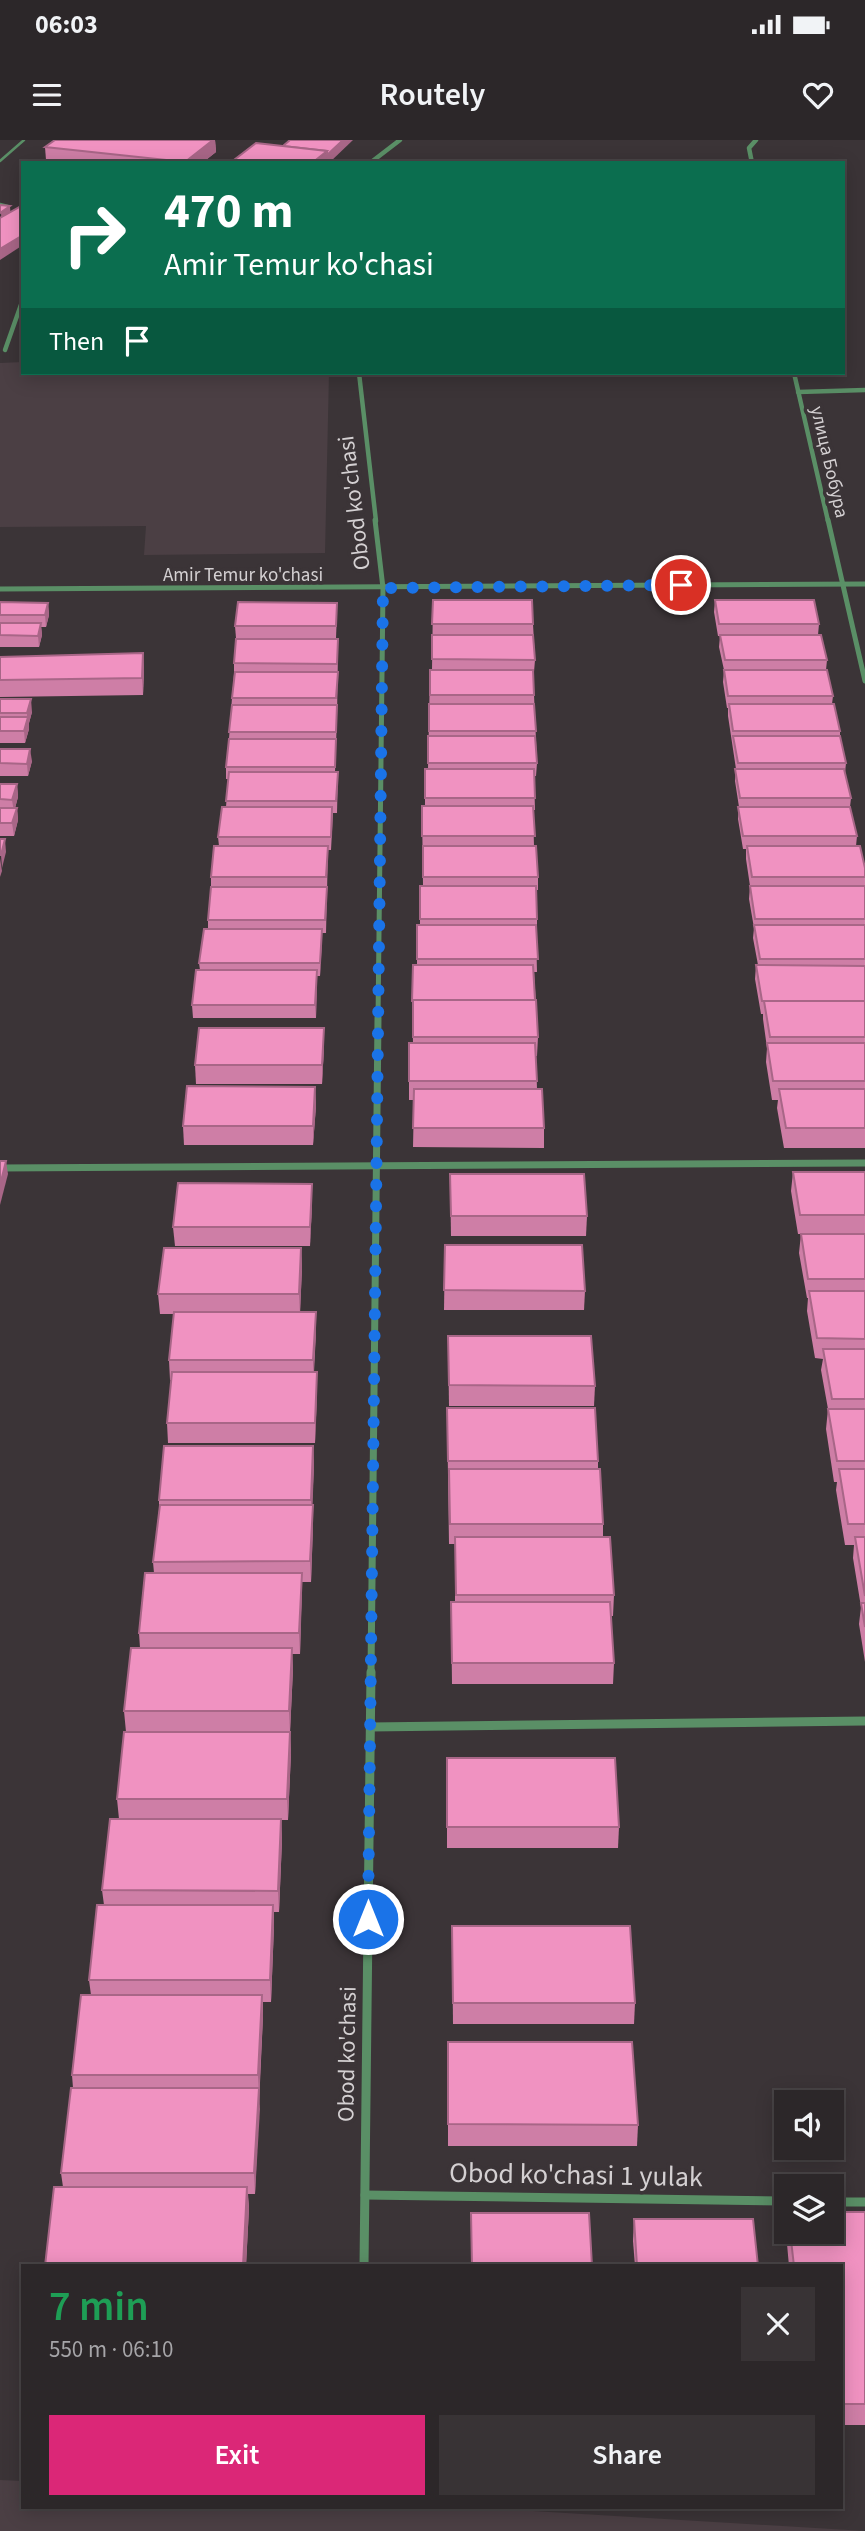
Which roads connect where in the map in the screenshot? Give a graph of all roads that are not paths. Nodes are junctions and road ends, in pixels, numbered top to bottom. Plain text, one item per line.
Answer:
1 (24, 140) edge
2 (400, 140) edge
3 (756, 140) edge
4 (0, 161) edge
5 (373, 161) edge
6 (752, 161) edge
7 (0, 204) edge
8 (8, 206) edge
9 (21, 305) edge
10 (5, 350) dead end
11 (359, 375) edge
12 (794, 375) edge
13 (865, 390) edge
14 (798, 392) junction
15 (843, 584) junction
16 (865, 584) edge
17 (383, 588) junction
18 (0, 589) edge
19 (865, 681) edge
20 (865, 1163) edge
21 (376, 1167) junction
22 (0, 1168) edge
23 (865, 1721) edge
24 (370, 1727) junction
25 (365, 2194) junction
26 (774, 2201) edge
27 (844, 2202) edge
28 (865, 2202) edge
29 (364, 2264) edge

1 - 4 lane
2 - 5 street
3 - 6 street
7 - 8 lane
9 - 10 street
11 - 17 street, Obod ko'chasi
12 - 14 street, улица Бобура
13 - 14 street
14 - 15 street, улица Бобура
15 - 16 street, Amir Temur ko'chasi
15 - 17 street, Amir Temur ko'chasi
15 - 19 street, улица Бобура
17 - 18 street, Amir Temur ko'chasi
17 - 21 street, Obod ko'chasi
20 - 21 street
21 - 22 street
21 - 24 street, Obod ko'chasi
23 - 24 street
24 - 25 street, Obod ko'chasi
25 - 26 street, Obod ko'chasi 1 yulak
25 - 29 street, Obod ko'chasi
27 - 28 street

